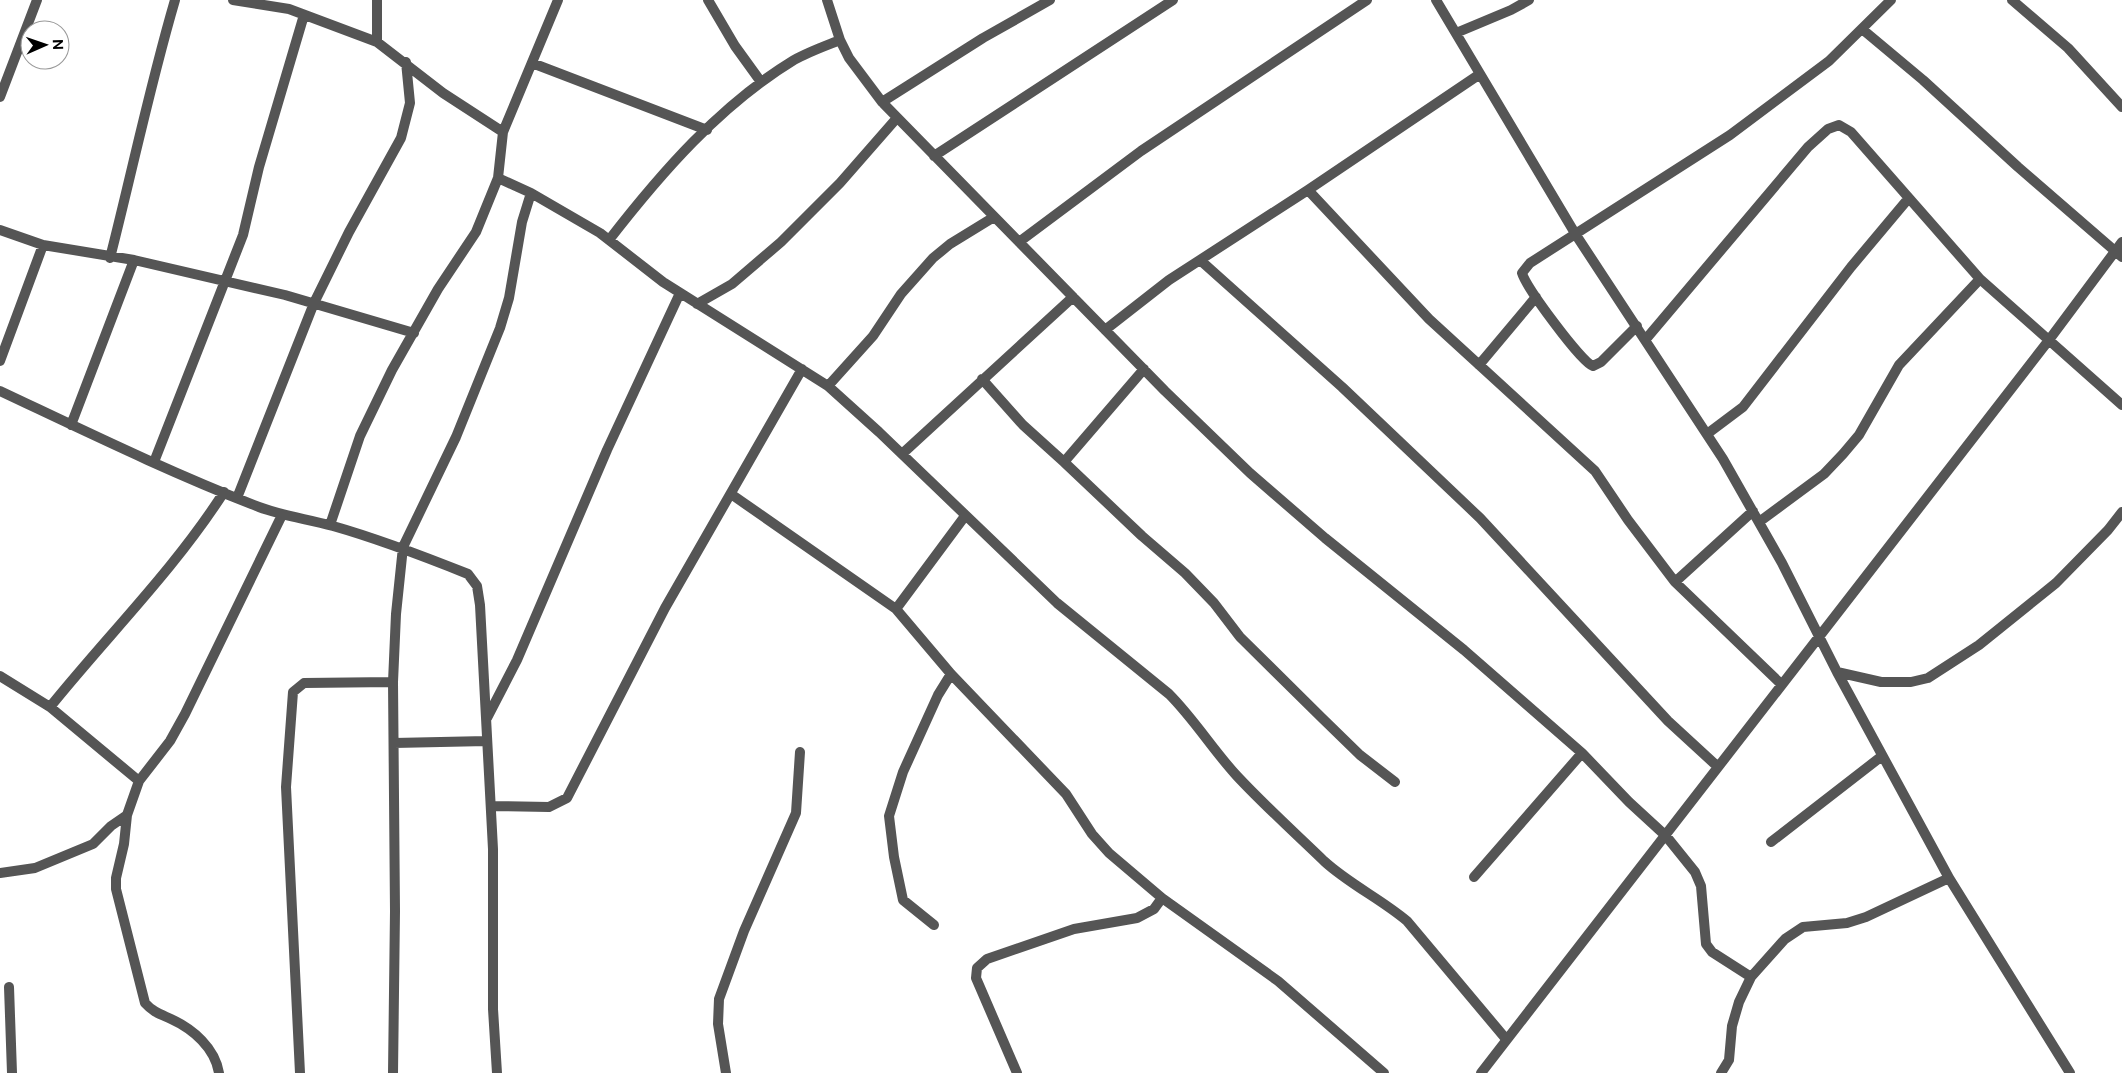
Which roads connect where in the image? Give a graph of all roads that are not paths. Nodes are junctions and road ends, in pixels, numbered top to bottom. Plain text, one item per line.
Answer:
1 (36, 0) edge
2 (175, 0) edge
3 (233, 0) edge
4 (377, 0) edge
5 (558, 0) edge
6 (708, 0) edge
7 (827, 0) edge
8 (1050, 0) edge
9 (1173, 0) edge
10 (1367, 0) edge
11 (1436, 0) edge
12 (1529, 0) edge
13 (1891, 0) edge
14 (2012, 0) edge
15 (304, 15) junction
16 (1862, 30) junction
17 (1456, 33) junction
18 (840, 40) junction
19 (377, 42) junction
20 (406, 62) junction
21 (532, 63) junction
22 (1480, 74) junction
23 (761, 82) junction
24 (0, 97) edge
25 (882, 102) junction
26 (2122, 107) edge
27 (896, 119) junction
28 (707, 130) junction
29 (503, 132) junction
30 (934, 156) junction
31 (498, 178) junction
32 (1308, 190) junction
33 (531, 193) junction
34 (1908, 198) junction
35 (994, 217) junction
36 (0, 230) edge
37 (1576, 235) junction
38 (609, 240) junction
39 (1019, 242) junction
40 (2122, 242) edge
41 (44, 245) junction
42 (2118, 254) edge
43 (110, 258) junction
44 (134, 260) junction
45 (1200, 260) junction
46 (1980, 279) junction
47 (226, 282) junction
48 (680, 293) junction
49 (1073, 297) junction
50 (1536, 297) junction
51 (314, 303) junction
52 (697, 304) junction
53 (1637, 326) junction
54 (1105, 330) junction
55 (414, 333) junction
56 (1646, 339) junction
57 (2049, 340) junction
58 (0, 361) edge
59 (1479, 365) junction
60 (802, 369) junction
61 (1144, 369) junction
62 (982, 379) junction
63 (828, 386) junction
64 (0, 391) edge
65 (2122, 405) edge
66 (71, 425) junction
67 (1707, 434) junction
68 (902, 454) junction
69 (154, 462) junction
70 (1064, 462) junction
71 (224, 492) junction
72 (731, 494) junction
73 (237, 498) junction
74 (1753, 511) junction
75 (2122, 512) edge
76 (282, 514) junction
77 (965, 516) junction
78 (1759, 522) junction
79 (330, 525) junction
80 (403, 548) junction
81 (1675, 582) junction
82 (896, 609) junction
83 (1820, 636) junction
84 (1837, 672) junction
85 (951, 674) junction
86 (0, 676) edge
87 (393, 682) junction
88 (1781, 684) junction
89 (50, 707) junction
90 (486, 719) junction
91 (487, 741) junction
92 (394, 743) junction
93 (800, 752) dead end
94 (1582, 753) junction
95 (1882, 756) junction
96 (1718, 768) junction
97 (138, 781) junction
98 (1395, 782) dead end
99 (491, 806) junction
100 (127, 815) junction
101 (1666, 836) junction
102 (1771, 842) dead end
103 (0, 873) edge
104 (1474, 877) dead end
105 (1949, 878) junction
106 (1162, 898) junction
107 (934, 926) dead end
108 (1752, 977) junction
109 (9, 986) dead end
110 (1506, 1039) junction
111 (12, 1073) edge
112 (219, 1073) edge
113 (300, 1073) edge
114 (393, 1073) edge
115 (497, 1073) edge
116 (726, 1073) edge
117 (1017, 1073) edge
118 (1384, 1073) edge
119 (1481, 1073) edge
120 (1721, 1073) edge
121 (2070, 1073) edge

1 - 24 street
2 - 43 street
3 - 15 street
4 - 19 street
5 - 21 street
6 - 23 street
7 - 18 street
8 - 25 street
9 - 30 street
10 - 39 street
11 - 17 street
12 - 17 street
13 - 16 street
14 - 26 street
15 - 19 street
15 - 47 street
16 - 37 street
16 - 42 street
17 - 22 street
18 - 23 street
18 - 25 street
19 - 20 street
20 - 29 street
20 - 51 street
21 - 28 street
21 - 29 street
22 - 32 street
22 - 37 street
23 - 28 street
25 - 27 street
27 - 30 street
27 - 52 street
28 - 38 street
29 - 31 street
30 - 35 street
31 - 33 street
31 - 55 street
32 - 45 street
32 - 59 street
33 - 38 street
33 - 80 street
34 - 46 street
34 - 56 street
34 - 67 street
35 - 39 street
35 - 63 street
36 - 41 street
37 - 50 street
37 - 53 street
38 - 48 street
39 - 49 street
40 - 42 street
41 - 43 street
41 - 58 street
42 - 57 street
43 - 44 street
44 - 47 street
44 - 66 street
45 - 54 street
45 - 96 street
46 - 57 street
46 - 78 street
47 - 51 street
47 - 69 street
48 - 52 street
48 - 90 street
49 - 54 street
49 - 62 street
50 - 53 street
50 - 59 street
51 - 55 street
51 - 73 street
52 - 60 street
53 - 56 street
54 - 61 street
55 - 79 street
56 - 67 street
57 - 65 street
57 - 83 street
59 - 81 street
60 - 63 street
60 - 72 street
61 - 70 street
61 - 94 street
62 - 68 street
62 - 70 street
63 - 68 street
64 - 66 street
66 - 69 street
67 - 74 street
68 - 77 street
69 - 71 street
70 - 98 street
71 - 73 street
71 - 89 street
72 - 82 street
72 - 99 street
73 - 76 street
74 - 78 street
74 - 81 street
75 - 84 street
76 - 79 street
76 - 97 street
77 - 82 street
77 - 110 street
78 - 83 street
79 - 80 street
80 - 87 street
80 - 90 street
81 - 88 street
82 - 85 street
83 - 84 street
83 - 88 street
84 - 95 street
85 - 106 street
85 - 107 street
86 - 89 street
87 - 92 street
87 - 113 street
88 - 96 street
89 - 97 street
90 - 91 street
91 - 92 street
91 - 99 street
92 - 114 street
93 - 116 street
94 - 101 street
94 - 104 street
95 - 102 street
95 - 105 street
96 - 101 street
97 - 100 street
99 - 115 street
100 - 103 street
100 - 112 street
101 - 108 street
101 - 110 street
105 - 108 street
105 - 121 street
106 - 117 street
106 - 118 street
108 - 120 street
109 - 111 street
110 - 119 street

